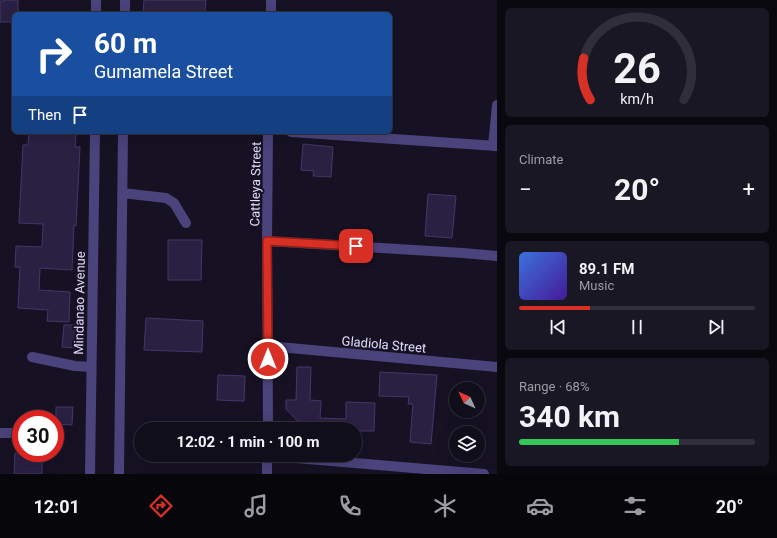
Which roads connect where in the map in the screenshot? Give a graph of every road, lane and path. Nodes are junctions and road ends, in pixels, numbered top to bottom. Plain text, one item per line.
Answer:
1 (96, 0) edge
2 (125, 0) edge
3 (271, 0) edge
4 (96, 12) edge
5 (125, 12) edge
6 (271, 12) edge
7 (497, 105) edge
8 (94, 134) edge
9 (123, 134) edge
10 (268, 134) edge
11 (320, 134) edge
12 (495, 146) edge
13 (122, 193) junction
14 (186, 222) dead end
15 (267, 241) junction
16 (497, 256) edge
17 (268, 346) junction
18 (32, 357) dead end
19 (91, 367) junction
20 (497, 368) edge
21 (268, 422) edge
22 (0, 433) edge
23 (12, 433) edge
24 (268, 462) edge
25 (348, 462) edge
26 (90, 474) edge
27 (119, 474) edge
28 (267, 474) edge
29 (484, 474) edge

1 - 4 street
2 - 5 street
3 - 6 street
7 - 12 street
8 - 19 street, Mindanao Avenue
9 - 13 street
10 - 15 street, Cattleya Street
11 - 12 street
13 - 14 street
13 - 27 street
15 - 16 street
15 - 17 street, Cattleya Street
17 - 20 street, Gladiola Street
17 - 21 street, Cattleya Street
18 - 19 street
19 - 26 street, Mindanao Avenue
22 - 23 street
24 - 28 street
25 - 29 street

